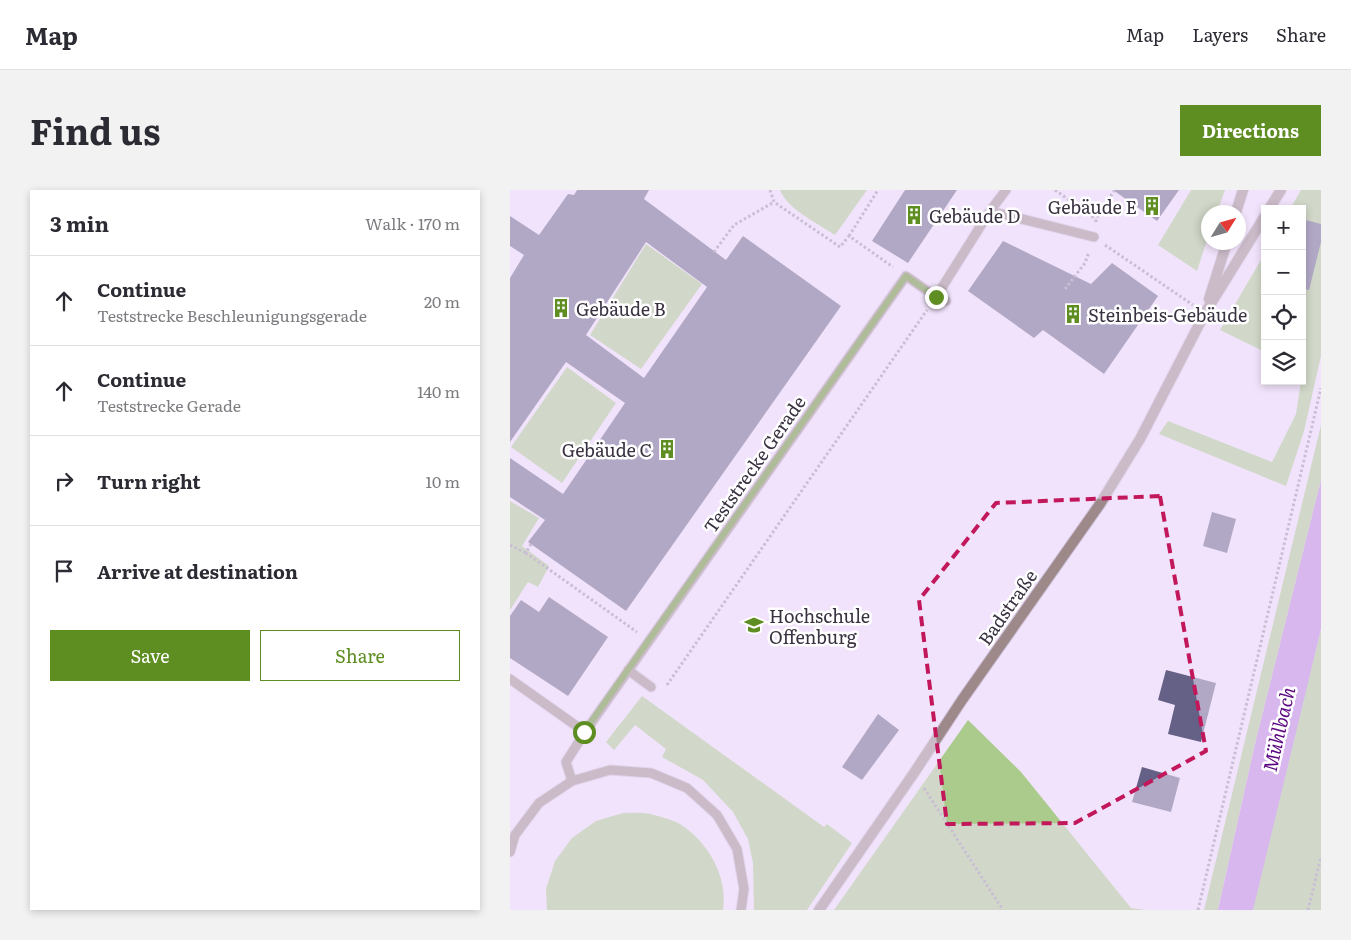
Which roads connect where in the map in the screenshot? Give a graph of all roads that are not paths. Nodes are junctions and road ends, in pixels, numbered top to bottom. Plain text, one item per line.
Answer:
1 (1006, 190) edge
2 (1243, 190) edge
3 (1281, 190) edge
4 (1238, 205) edge
5 (1272, 205) edge
6 (990, 211) junction
7 (1261, 222) edge
8 (1094, 237) road end
9 (1224, 250) edge
10 (936, 297) junction
11 (946, 301) dead end
12 (1205, 313) junction
13 (628, 670) junction
14 (510, 679) edge
15 (651, 686) dead end
16 (584, 732) junction
17 (572, 781) junction
18 (510, 852) edge
19 (742, 910) edge
20 (819, 910) edge

1 - 6 lane
2 - 4 street
3 - 5 street
6 - 8 lane
6 - 10 lane
7 - 12 street, Badstraße
9 - 12 street, Badstraße
10 - 11 lane
10 - 13 lane, Teststrecke Gerade
12 - 20 street, Badstraße
13 - 15 lane
13 - 16 lane, Teststrecke Gerade
14 - 16 lane
16 - 17 lane, Teststrecke Gerade
17 - 18 lane
17 - 19 lane

